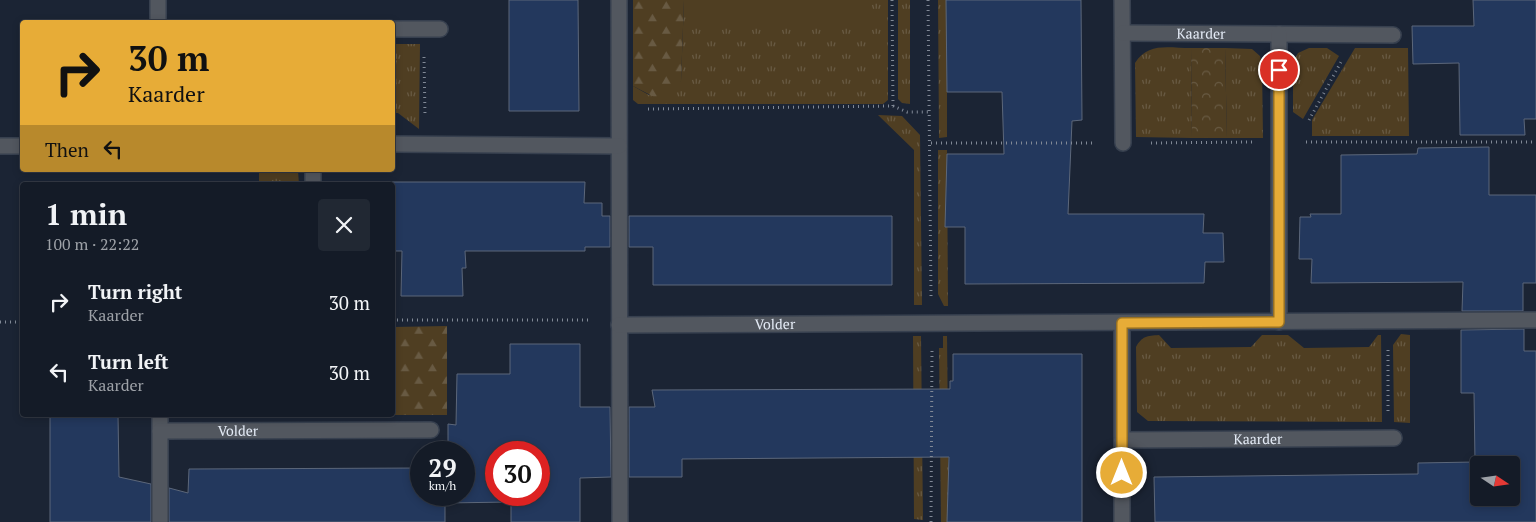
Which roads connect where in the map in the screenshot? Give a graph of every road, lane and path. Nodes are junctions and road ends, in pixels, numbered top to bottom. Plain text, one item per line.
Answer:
1 (158, 0) edge
2 (619, 0) edge
3 (892, 0) edge
4 (928, 0) edge
5 (1122, 0) edge
6 (158, 20) edge
7 (395, 29) edge
8 (424, 29) junction
9 (440, 29) dead end
10 (1123, 33) junction
11 (1279, 34) junction
12 (1357, 35) junction
13 (1393, 35) dead end
14 (893, 106) junction
15 (619, 110) junction
16 (930, 112) junction
17 (1279, 142) junction
18 (1296, 142) junction
19 (1536, 142) edge
20 (1123, 143) junction
21 (395, 144) edge
22 (433, 144) junction
23 (930, 144) junction
24 (0, 146) edge
25 (20, 146) edge
26 (619, 146) junction
27 (395, 320) edge
28 (1536, 320) edge
29 (1388, 321) junction
30 (0, 322) edge
31 (20, 322) edge
32 (619, 322) junction
33 (1279, 322) junction
34 (1122, 323) junction
35 (932, 324) junction
36 (160, 417) edge
37 (315, 422) edge
38 (431, 430) dead end
39 (160, 431) junction
40 (1391, 438) joint
41 (1122, 440) junction
42 (160, 522) edge
43 (620, 522) edge
44 (931, 522) edge
45 (1122, 522) edge

1 - 6 street
2 - 15 street
3 - 14 path
4 - 16 path
5 - 10 street
7 - 8 street
8 - 9 street
8 - 22 path
10 - 11 street, Kaarder
10 - 20 street
11 - 12 street, Kaarder
11 - 17 street
12 - 13 street, Kaarder
12 - 18 path
14 - 15 path
14 - 16 path
15 - 26 street
16 - 23 path
17 - 18 path
17 - 20 path
17 - 33 street
18 - 19 path
20 - 23 path
21 - 22 street
22 - 26 street
23 - 35 path
24 - 25 street
26 - 32 street
27 - 32 path
28 - 29 street
29 - 33 street
29 - 40 path
30 - 31 path
32 - 35 street, Volder
32 - 43 street
33 - 34 street
34 - 35 street
34 - 41 street
35 - 44 path
36 - 39 street
37 - 38 street, Volder
37 - 39 street, Volder
39 - 42 street
40 - 41 street, Kaarder
41 - 45 street

